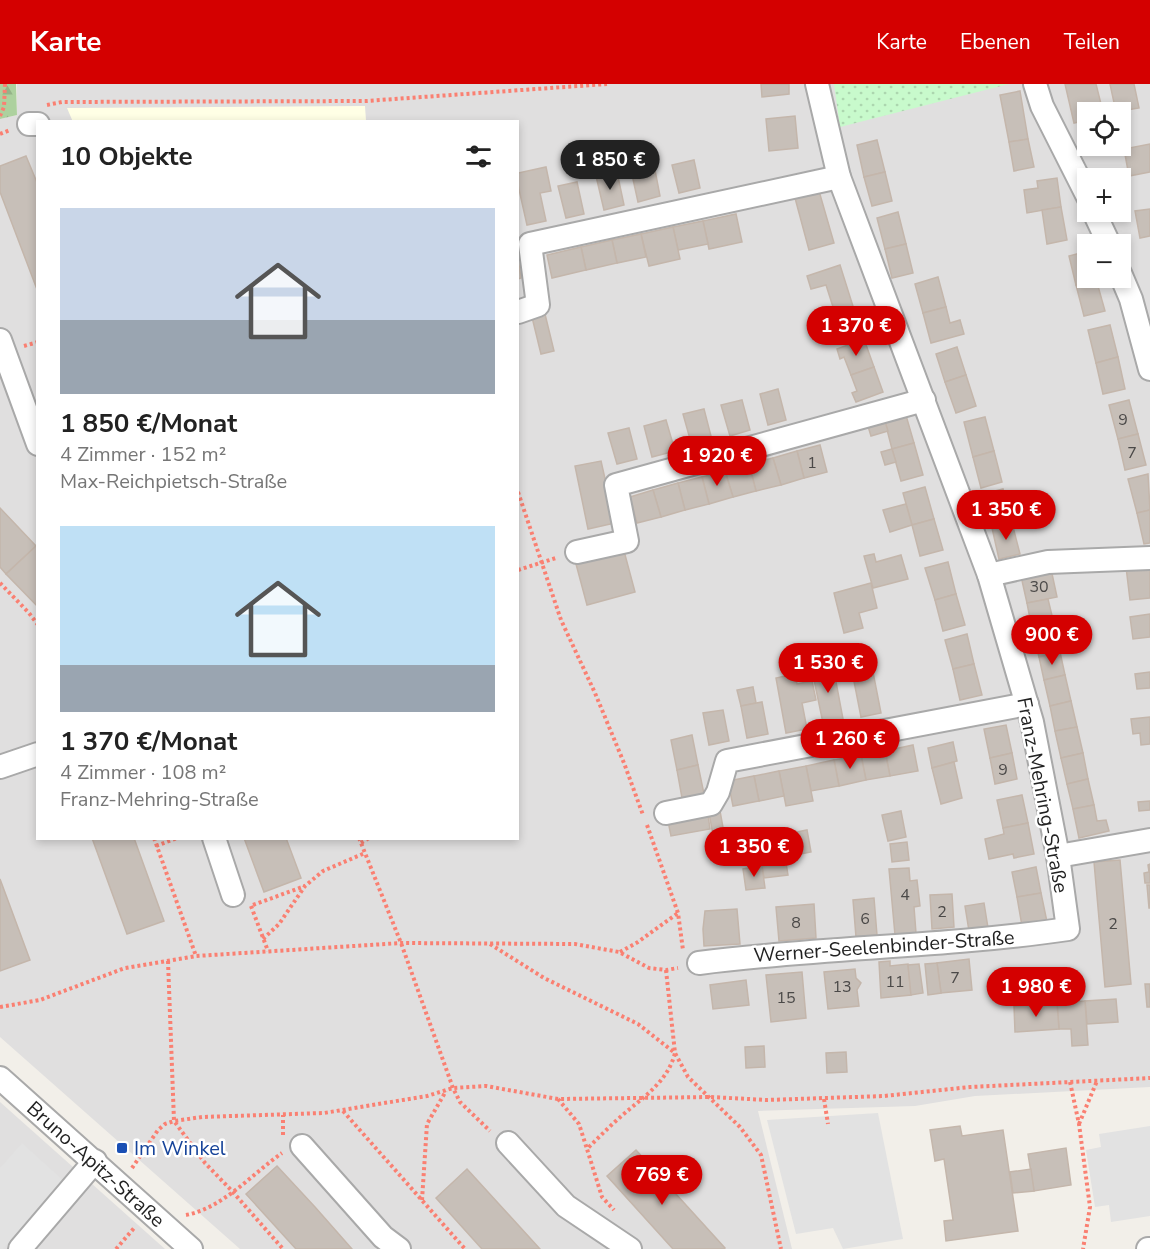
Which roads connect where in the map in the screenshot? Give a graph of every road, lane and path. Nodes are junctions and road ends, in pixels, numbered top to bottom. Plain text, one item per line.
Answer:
1 (5, 84) edge
2 (606, 84) edge
3 (817, 84) edge
4 (1035, 84) edge
5 (0, 100) edge
6 (4, 107) junction
7 (0, 116) edge
8 (33, 124) edge
9 (1077, 175) edge
10 (839, 177) junction
11 (1126, 288) edge
12 (519, 312) edge
13 (0, 340) edge
14 (4, 364) edge
15 (1150, 369) edge
16 (924, 400) junction
17 (36, 439) edge
18 (519, 495) edge
19 (577, 552) dead end
20 (1150, 558) edge
21 (542, 562) junction
22 (519, 570) edge
23 (989, 575) junction
24 (0, 583) edge
25 (36, 622) edge
26 (1027, 704) junction
27 (36, 755) edge
28 (0, 767) edge
29 (666, 813) dead end
30 (154, 840) edge
31 (172, 840) edge
32 (215, 840) edge
33 (1150, 840) edge
34 (360, 841) edge
35 (156, 846) junction
36 (365, 853) junction
37 (1058, 856) junction
38 (306, 886) junction
39 (242, 901) junction
40 (678, 913) junction
41 (1068, 929) joint
42 (263, 939) junction
43 (401, 943) junction
44 (490, 944) junction
45 (268, 951) junction
46 (619, 952) junction
47 (196, 956) junction
48 (168, 961) junction
49 (689, 965) joint
50 (0, 1007) edge
51 (675, 1053) junction
52 (0, 1078) edge
53 (1150, 1078) edge
54 (1097, 1081) junction
55 (1070, 1082) junction
56 (453, 1088) junction
57 (446, 1091) junction
58 (711, 1097) junction
59 (643, 1098) junction
60 (558, 1099) junction
61 (824, 1099) junction
62 (343, 1111) junction
63 (174, 1121) junction
64 (828, 1124) dead end
65 (1079, 1124) junction
66 (508, 1143) joint
67 (302, 1146) joint
68 (587, 1149) junction
69 (95, 1161) junction
70 (121, 1185) junction
71 (232, 1191) junction
72 (422, 1200) junction
73 (616, 1213) dead end
74 (159, 1220) junction
75 (20, 1249) edge
76 (116, 1249) edge
77 (191, 1249) edge
78 (283, 1249) edge
79 (399, 1249) edge
80 (465, 1249) edge
81 (630, 1249) edge
82 (781, 1249) edge
83 (1083, 1249) edge

1 - 6 path
2 - 8 path
3 - 10 street, Franz-Mehring-Straße
4 - 9 street
5 - 6 path
6 - 7 path
10 - 12 street
10 - 16 street, Franz-Mehring-Straße
11 - 15 street
13 - 14 street
14 - 17 street
16 - 19 street
16 - 23 street, Franz-Mehring-Straße
18 - 21 path
20 - 23 street
21 - 22 path
21 - 40 path
23 - 26 street, Franz-Mehring-Straße
24 - 25 path
26 - 29 street
26 - 37 street, Franz-Mehring-Straße
27 - 28 street
30 - 35 path
31 - 35 path
32 - 39 street
33 - 37 street
34 - 36 path
35 - 47 path
36 - 38 path
36 - 43 path
37 - 41 street, Franz-Mehring-Straße
38 - 39 path
38 - 42 path
39 - 42 path
40 - 46 path
40 - 49 path
41 - 49 street, Werner-Seelenbinder-Straße
42 - 45 path
43 - 44 path
43 - 45 path
43 - 56 path
44 - 46 path
44 - 51 path
45 - 47 path
46 - 51 path
47 - 48 path
48 - 50 path
48 - 63 path
51 - 58 path
51 - 59 path
52 - 69 street, Bruno-Apitz-Straße
53 - 54 path
54 - 55 path
54 - 65 path
55 - 61 path
55 - 65 path
56 - 57 path
56 - 60 path
56 - 66 path
57 - 62 path
57 - 72 path
58 - 59 path
58 - 61 path
58 - 82 path
59 - 60 path
59 - 68 path
60 - 68 path
61 - 64 path
62 - 63 path
62 - 72 path
63 - 70 path
63 - 71 path
65 - 83 path
66 - 81 street
67 - 71 path
67 - 79 street
68 - 73 path
69 - 70 street, Bruno-Apitz-Straße
69 - 75 street
70 - 74 street, Bruno-Apitz-Straße
71 - 74 path
71 - 78 path
72 - 80 path
74 - 76 path
74 - 77 street, Bruno-Apitz-Straße

